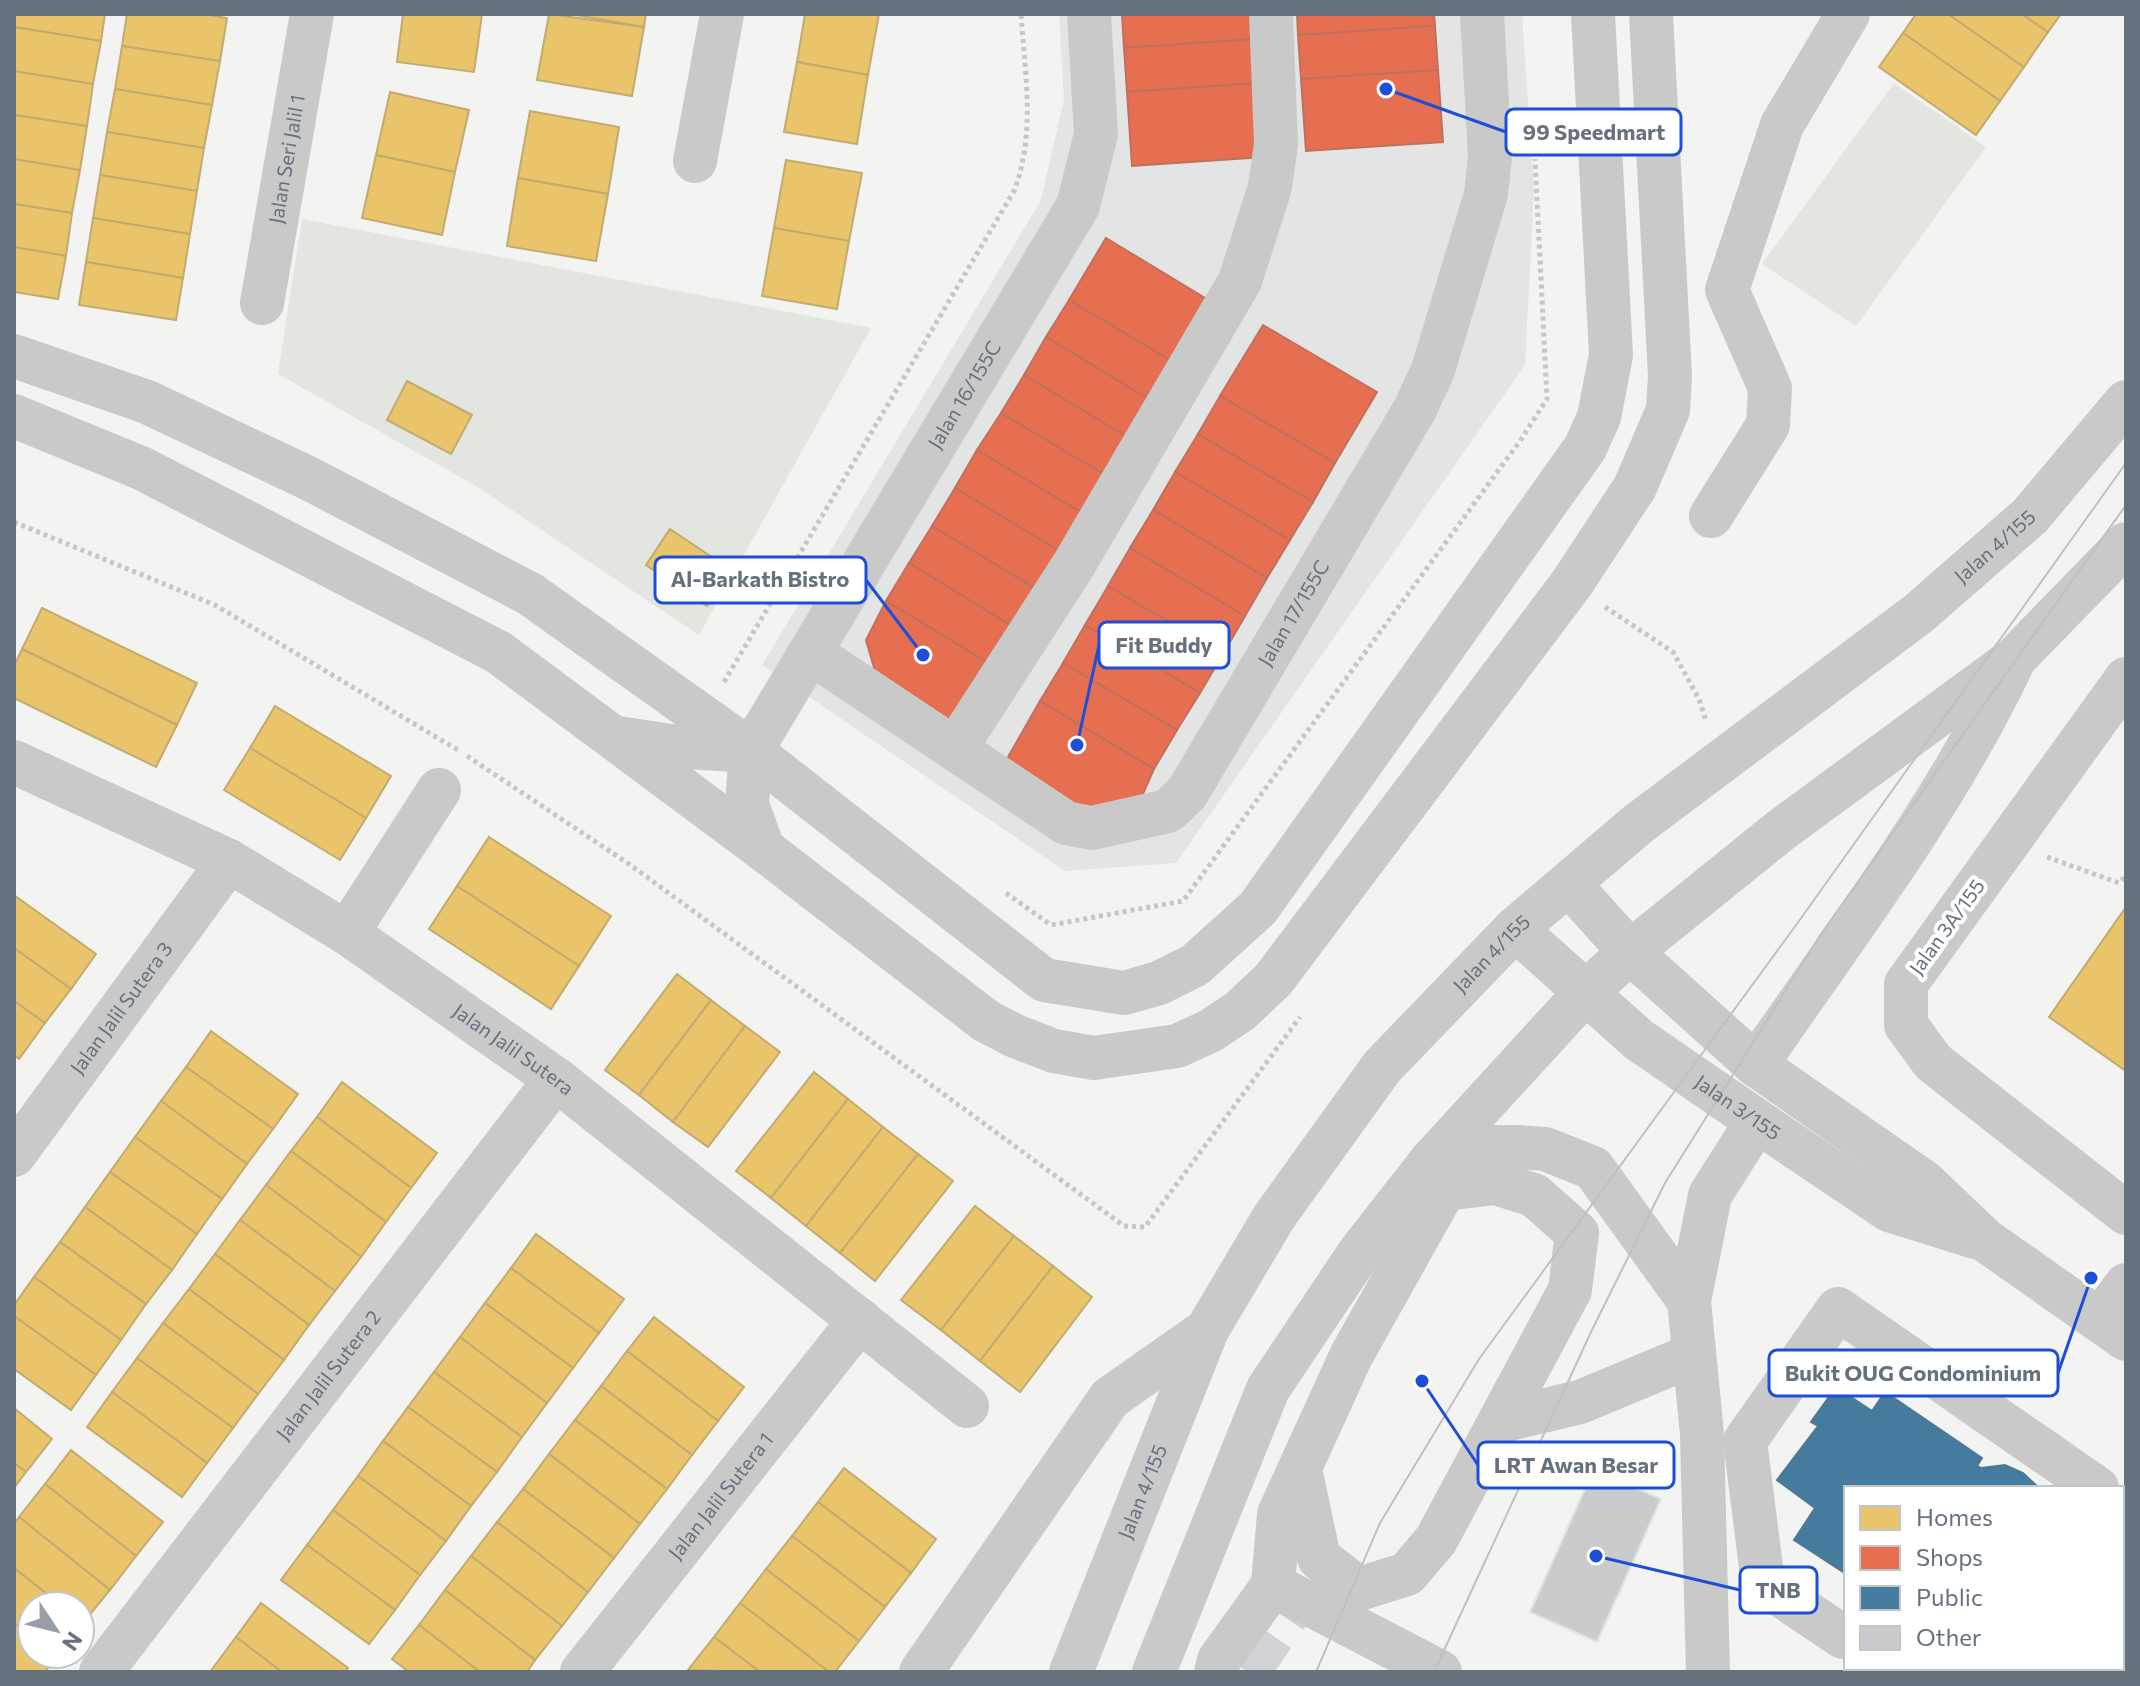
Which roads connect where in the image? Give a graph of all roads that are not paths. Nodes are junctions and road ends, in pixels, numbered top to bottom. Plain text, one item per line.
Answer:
1 (312, 14) edge
2 (722, 14) edge
3 (1089, 14) edge
4 (1271, 14) edge
5 (1482, 14) edge
6 (1593, 14) edge
7 (1651, 14) edge
8 (1848, 14) edge
9 (695, 161) dead end
10 (262, 303) dead end
11 (14, 356) edge
12 (2126, 402) edge
13 (14, 416) edge
14 (1711, 516) dead end
15 (2126, 544) edge
16 (811, 653) junction
17 (2014, 659) junction
18 (2126, 679) edge
19 (614, 737) junction
20 (955, 749) junction
21 (751, 751) junction
22 (14, 762) edge
23 (439, 790) dead end
24 (763, 849) junction
25 (229, 861) junction
26 (1569, 884) junction
27 (1515, 929) junction
28 (347, 933) junction
29 (1630, 952) junction
30 (1584, 994) junction
31 (1756, 1065) junction
32 (556, 1079) junction
33 (1757, 1121) junction
34 (14, 1155) edge
35 (1448, 1165) junction
36 (1495, 1183) junction
37 (2126, 1213) edge
38 (1985, 1240) junction
39 (2126, 1285) edge
40 (1689, 1301) junction
41 (860, 1320) junction
42 (1207, 1330) junction
43 (2113, 1330) edge
44 (1693, 1355) junction
45 (1351, 1356) junction
46 (967, 1406) dead end
47 (1501, 1421) junction
48 (1300, 1469) junction
49 (2094, 1486) edge
50 (1285, 1593) junction
51 (1843, 1637) dead end
52 (101, 1672) edge
53 (582, 1672) edge
54 (921, 1672) edge
55 (1071, 1672) edge
56 (1154, 1672) edge
57 (1216, 1672) edge
58 (1440, 1672) edge
59 (1708, 1672) edge

1 - 10 street, Jalan Seri Jalil 1
2 - 9 street
3 - 16 street, Jalan 16/155C
4 - 20 street
5 - 20 street, Jalan 17/155C
6 - 21 street
7 - 24 street
8 - 14 street
11 - 21 street
12 - 26 street, Jalan 4/155
13 - 19 street
15 - 17 street
16 - 20 street, Jalan 17/155C
16 - 21 street, Jalan 16/155C
17 - 29 street
17 - 31 street
18 - 37 street, Jalan 3A/155
19 - 21 street
19 - 24 street
21 - 24 street
22 - 25 street, Jalan Jalil Sutera
23 - 28 street
25 - 28 street, Jalan Jalil Sutera
25 - 34 street, Jalan Jalil Sutera 3
26 - 27 street, Jalan 4/155
26 - 29 street, Jalan 3/155
27 - 30 street, Jalan 3/155
27 - 42 street, Jalan 4/155
28 - 32 street, Jalan Jalil Sutera
29 - 30 street
29 - 31 street, Jalan 3/155
30 - 33 street, Jalan 3/155
30 - 35 street
31 - 38 street, Jalan 3/155
32 - 41 street, Jalan Jalil Sutera
32 - 52 street, Jalan Jalil Sutera 2
33 - 38 street, Jalan 3/155
33 - 40 street
35 - 36 street
35 - 40 street
35 - 45 street
35 - 56 street
36 - 45 street
36 - 47 street
38 - 43 street, Jalan 3/155
39 - 43 street
40 - 44 street
41 - 46 street, Jalan Jalil Sutera
41 - 53 street, Jalan Jalil Sutera 1
42 - 54 street
42 - 55 street, Jalan 4/155
44 - 47 street
44 - 59 street
45 - 48 street
47 - 48 street
48 - 50 street
49 - 51 street
50 - 57 street
50 - 58 street

